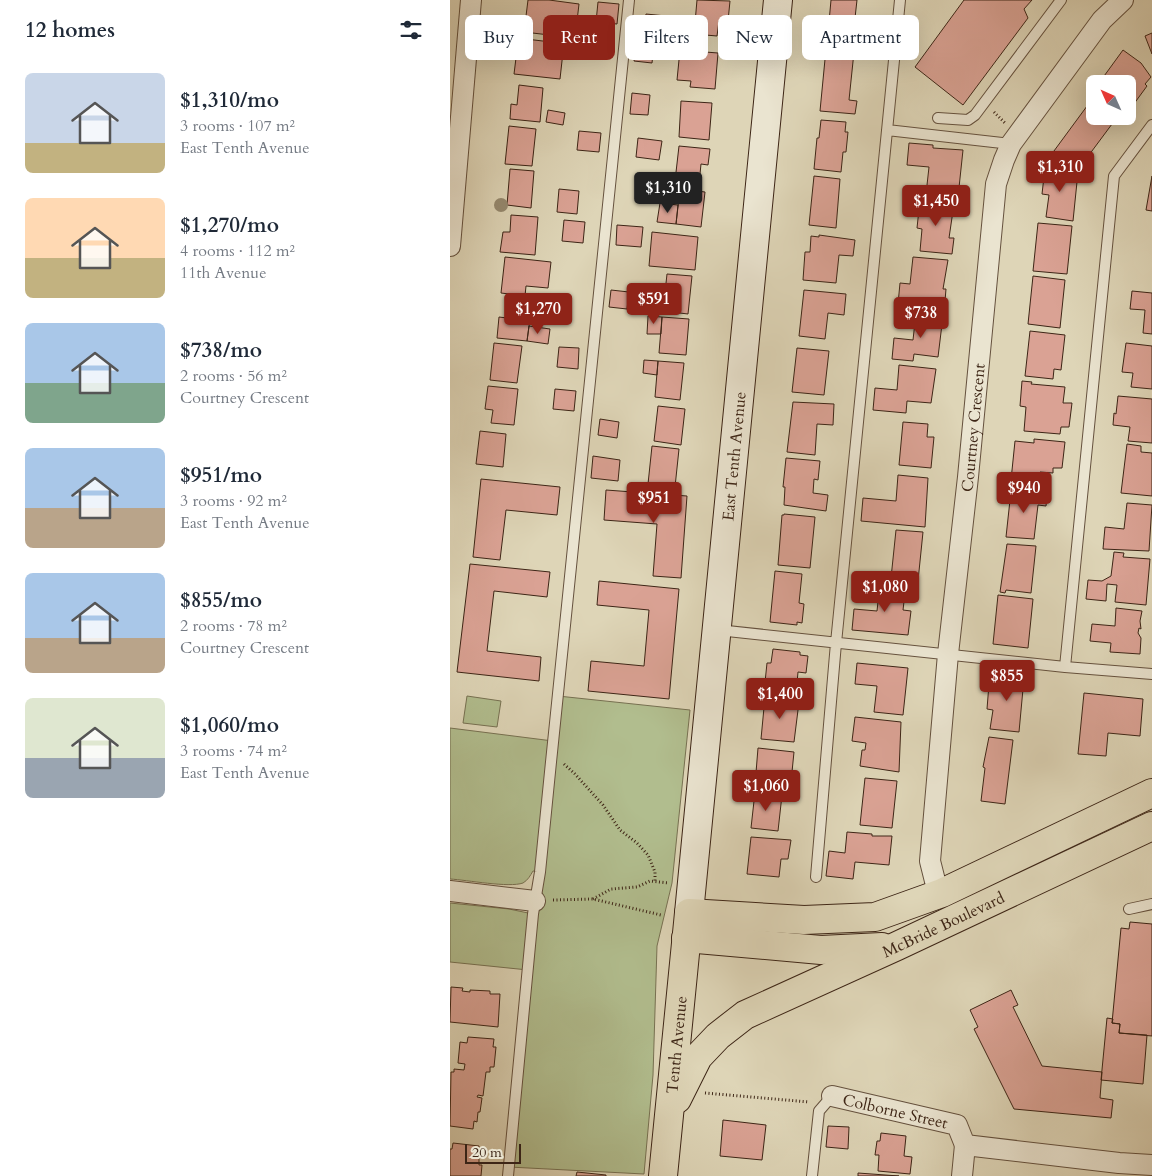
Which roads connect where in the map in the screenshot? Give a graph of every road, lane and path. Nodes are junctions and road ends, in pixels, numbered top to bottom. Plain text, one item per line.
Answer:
1 (471, 0) edge
2 (629, 0) edge
3 (778, 0) edge
4 (900, 0) edge
5 (1062, 0) edge
6 (1123, 0) edge
7 (938, 118) dead end
8 (1152, 125) edge
9 (887, 130) junction
10 (1011, 144) junction
11 (450, 246) edge
12 (716, 630) junction
13 (836, 642) junction
14 (948, 654) junction
15 (1064, 667) junction
16 (1152, 674) edge
17 (551, 762) junction
18 (1152, 793) edge
19 (1152, 826) edge
20 (816, 877) dead end
21 (655, 881) junction
22 (667, 883) dead end
23 (450, 891) edge
24 (942, 893) junction
25 (593, 899) junction
26 (535, 901) junction
27 (1152, 904) edge
28 (1129, 909) dead end
29 (661, 916) dead end
30 (688, 925) junction
31 (896, 946) junction
32 (700, 1093) dead end
33 (828, 1100) junction
34 (669, 1117) junction
35 (965, 1145) junction
36 (1152, 1164) edge
37 (1118, 1169) edge
38 (508, 1176) edge
39 (663, 1176) edge
40 (812, 1176) edge
41 (962, 1176) edge

1 - 11 street
2 - 17 lane
3 - 12 main road, East Tenth Avenue
4 - 9 lane
5 - 7 lane
6 - 10 street, Courtney Crescent
8 - 15 lane
9 - 10 lane
9 - 13 lane
10 - 14 street, Courtney Crescent
12 - 13 lane
12 - 30 main road, East Tenth Avenue
13 - 14 lane
13 - 20 lane
14 - 15 lane
14 - 24 street, Courtney Crescent
15 - 16 lane
17 - 21 path
17 - 26 lane
18 - 24 main road, McBride Boulevard
19 - 31 main road, McBride Boulevard
21 - 22 path
21 - 25 path
23 - 26 street
24 - 30 main road, McBride Boulevard
25 - 26 path
25 - 29 path
26 - 38 lane
27 - 28 lane
30 - 31 main road, McBride Boulevard
30 - 34 main road, Tenth Avenue
31 - 34 main road
32 - 33 path
33 - 35 street, Colborne Street
33 - 40 lane
34 - 39 main road, Tenth Avenue
35 - 37 street, Colborne Street
35 - 41 street
36 - 37 street, Colborne Street

